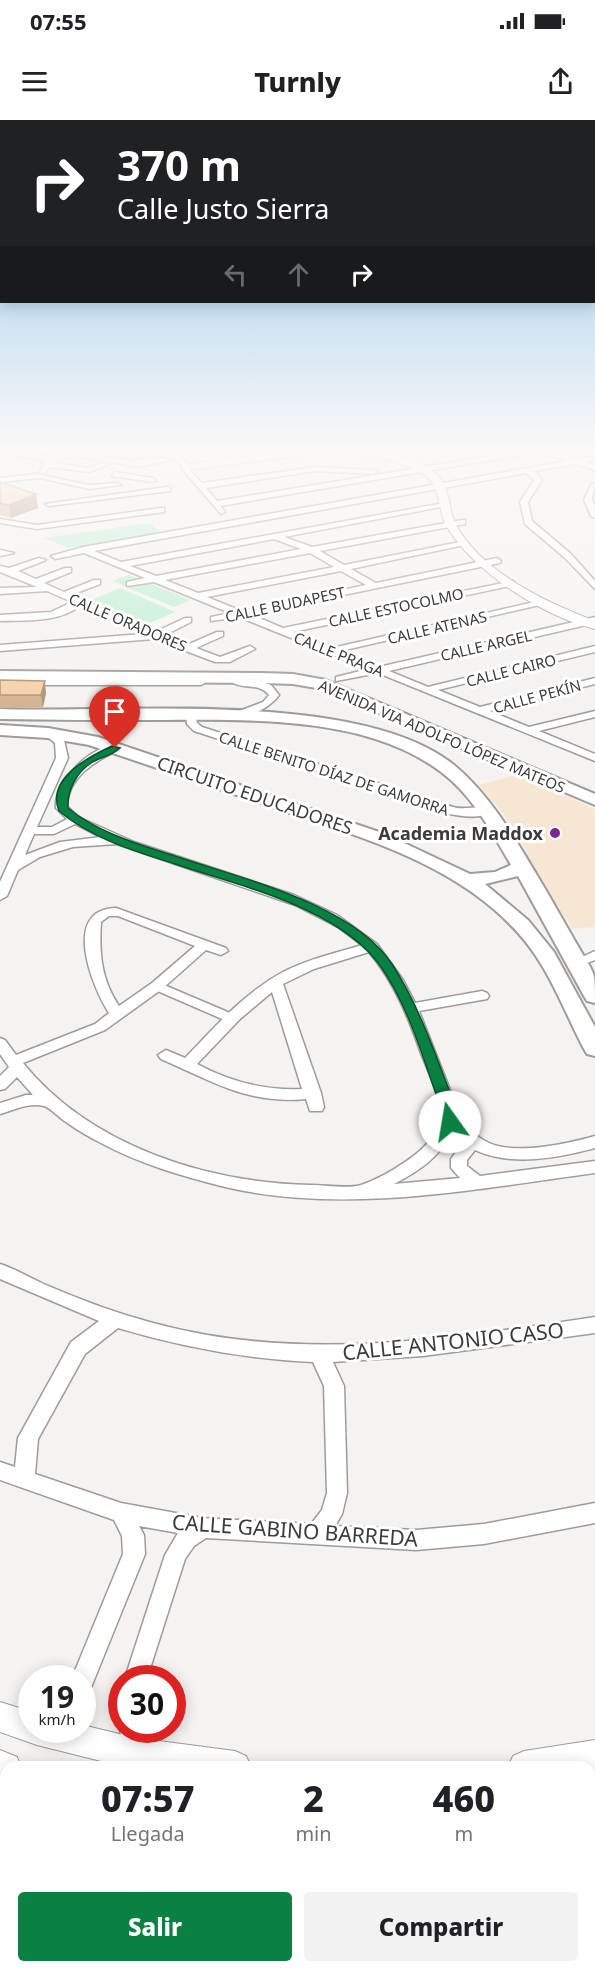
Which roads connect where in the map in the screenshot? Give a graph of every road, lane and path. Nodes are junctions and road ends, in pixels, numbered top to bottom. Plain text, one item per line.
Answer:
1 (157, 536) edge
2 (273, 536) edge
3 (276, 536) edge
4 (366, 536) edge
5 (463, 536) edge
6 (472, 536) edge
7 (545, 536) edge
8 (465, 544) junction
9 (83, 550) junction
10 (314, 550) junction
11 (0, 553) edge
12 (10, 553) dead end
13 (55, 555) dead end
14 (42, 560) dead end
15 (491, 562) junction
16 (120, 565) junction
17 (345, 568) junction
18 (5, 570) edge
19 (68, 570) dead end
20 (157, 580) junction
21 (36, 582) junction
22 (97, 582) dead end
23 (510, 583) junction
24 (130, 584) dead end
25 (373, 585) junction
26 (595, 586) edge
27 (50, 589) junction
28 (0, 591) edge
29 (63, 595) junction
30 (197, 596) junction
31 (79, 602) junction
32 (543, 603) junction
33 (238, 613) junction
34 (0, 618) edge
35 (214, 619) dead end
36 (188, 620) dead end
37 (593, 621) edge
38 (283, 632) junction
39 (220, 634) dead end
40 (155, 636) junction
41 (0, 648) edge
42 (188, 648) junction
43 (250, 649) dead end
44 (595, 649) edge
45 (330, 651) junction
46 (0, 667) edge
47 (378, 670) junction
48 (0, 676) edge
49 (340, 679) junction
50 (595, 681) edge
51 (0, 682) edge
52 (428, 690) junction
53 (479, 711) junction
54 (595, 714) edge
55 (191, 715) junction
56 (238, 715) junction
57 (1, 719) edge
58 (528, 731) junction
59 (48, 733) junction
60 (115, 748) junction
61 (592, 755) edge
62 (62, 758) junction
63 (88, 761) junction
64 (595, 788) edge
65 (595, 800) edge
66 (487, 811) junction
67 (75, 819) junction
68 (30, 829) junction
69 (120, 842) junction
70 (522, 867) junction
71 (12, 868) junction
72 (467, 880) junction
73 (534, 887) junction
74 (0, 896) edge
75 (497, 901) junction
76 (204, 945) junction
77 (372, 947) junction
78 (221, 951) dead end
79 (595, 955) edge
80 (576, 963) junction
81 (276, 983) junction
82 (157, 987) junction
83 (482, 996) dead end
84 (595, 996) edge
85 (410, 1008) junction
86 (118, 1015) junction
87 (233, 1018) junction
88 (0, 1043) edge
89 (595, 1049) edge
90 (166, 1055) dead end
91 (188, 1064) junction
92 (15, 1065) junction
93 (0, 1085) edge
94 (46, 1101) junction
95 (0, 1109) edge
96 (450, 1122) junction
97 (473, 1141) junction
98 (595, 1142) edge
99 (595, 1167) edge
100 (476, 1182) junction
101 (362, 1191) junction
102 (0, 1271) edge
103 (116, 1319) junction
104 (595, 1325) edge
105 (318, 1354) junction
106 (0, 1471) edge
107 (24, 1480) junction
108 (595, 1513) edge
109 (121, 1514) junction
110 (203, 1528) junction
111 (317, 1533) junction
112 (89, 1665) edge
113 (140, 1665) edge
114 (0, 1717) edge
115 (18, 1723) edge
116 (138, 1743) edge
117 (595, 1756) edge
118 (211, 1761) edge
119 (563, 1761) edge

1 - 9 street
2 - 16 street
3 - 10 street
4 - 10 street
5 - 8 street
6 - 15 street
7 - 26 street
8 - 15 street
8 - 17 street
9 - 13 street
9 - 16 street, CALLE PRAGA
10 - 17 street
10 - 20 street
11 - 12 street
14 - 18 street
15 - 23 street
15 - 25 street, CALLE BUDAPEST
15 - 37 street
16 - 20 street, CALLE PRAGA
17 - 25 street
17 - 30 street
18 - 21 street, CALLE ORADORES
19 - 21 street
20 - 24 street
20 - 30 street, CALLE PRAGA
21 - 27 street, CALLE ORADORES
22 - 29 street
23 - 32 street
23 - 38 street, CALLE ESTOCOLMO
25 - 33 street, CALLE BUDAPEST
27 - 28 street
27 - 29 street, CALLE ORADORES
29 - 31 street, CALLE ORADORES
30 - 33 street, CALLE PRAGA
31 - 34 street
31 - 40 street, CALLE ORADORES
32 - 37 street
32 - 45 street, CALLE ATENAS
33 - 35 street, CALLE BUDAPEST
33 - 38 street, CALLE PRAGA
36 - 40 street
37 - 47 street, CALLE ARGEL
38 - 45 street, CALLE PRAGA
39 - 42 street
40 - 41 street
40 - 42 street, CALLE ORADORES
42 - 43 street, CALLE ORADORES
44 - 52 street, CALLE CAIRO
45 - 47 street, CALLE PRAGA
46 - 49 main road, AVENIDA VIA ADOLFO LÓPEZ MATEOS
47 - 49 street, CALLE ARGEL
47 - 52 street, CALLE PRAGA
48 - 65 main road, AVENIDA VIA ADOLFO LÓPEZ MATEOS
49 - 64 main road, AVENIDA VIA ADOLFO LÓPEZ MATEOS
50 - 53 street, CALLE PEKÍN
51 - 56 street
52 - 53 street, CALLE PRAGA
53 - 58 street, CALLE PRAGA
54 - 58 street
55 - 56 main road
55 - 57 main road
55 - 66 street, CALLE BENITO DÍAZ DE GAMORRA
56 - 66 main road
57 - 59 main road, CIRCUITO EDUCADORES
58 - 61 street, CALLE PRAGA
59 - 60 main road, CIRCUITO EDUCADORES
59 - 62 street
60 - 63 street
60 - 72 main road, CIRCUITO EDUCADORES
62 - 63 street
62 - 68 street
63 - 67 street
66 - 70 main road
67 - 68 street
67 - 69 street
68 - 71 street
69 - 71 street
69 - 77 street
70 - 72 main road
70 - 73 main road
71 - 74 street
72 - 75 main road, CIRCUITO EDUCADORES
73 - 75 main road
73 - 80 main road
75 - 89 main road, CIRCUITO EDUCADORES
76 - 78 street
76 - 82 street
76 - 86 street
77 - 81 street
77 - 85 street
79 - 80 street
80 - 84 main road
81 - 87 street
81 - 91 street
82 - 86 street
82 - 87 street
83 - 85 street
85 - 96 street
86 - 92 street
87 - 91 street
88 - 92 street
90 - 91 street
92 - 93 street
92 - 94 street
94 - 95 street
94 - 101 street
96 - 97 street
96 - 101 street
97 - 98 street
97 - 100 street
99 - 100 street
100 - 101 street
102 - 103 street, CALLE ANTONIO CASO
103 - 105 street, CALLE ANTONIO CASO
103 - 107 street
104 - 105 street, CALLE ANTONIO CASO
105 - 111 street
106 - 107 street, CALLE GABINO BARREDA
107 - 109 street, CALLE GABINO BARREDA
108 - 111 street, CALLE GABINO BARREDA
109 - 110 street, CALLE GABINO BARREDA
109 - 112 street
110 - 111 street, CALLE GABINO BARREDA
110 - 113 street
114 - 115 street
116 - 118 street
117 - 119 street

